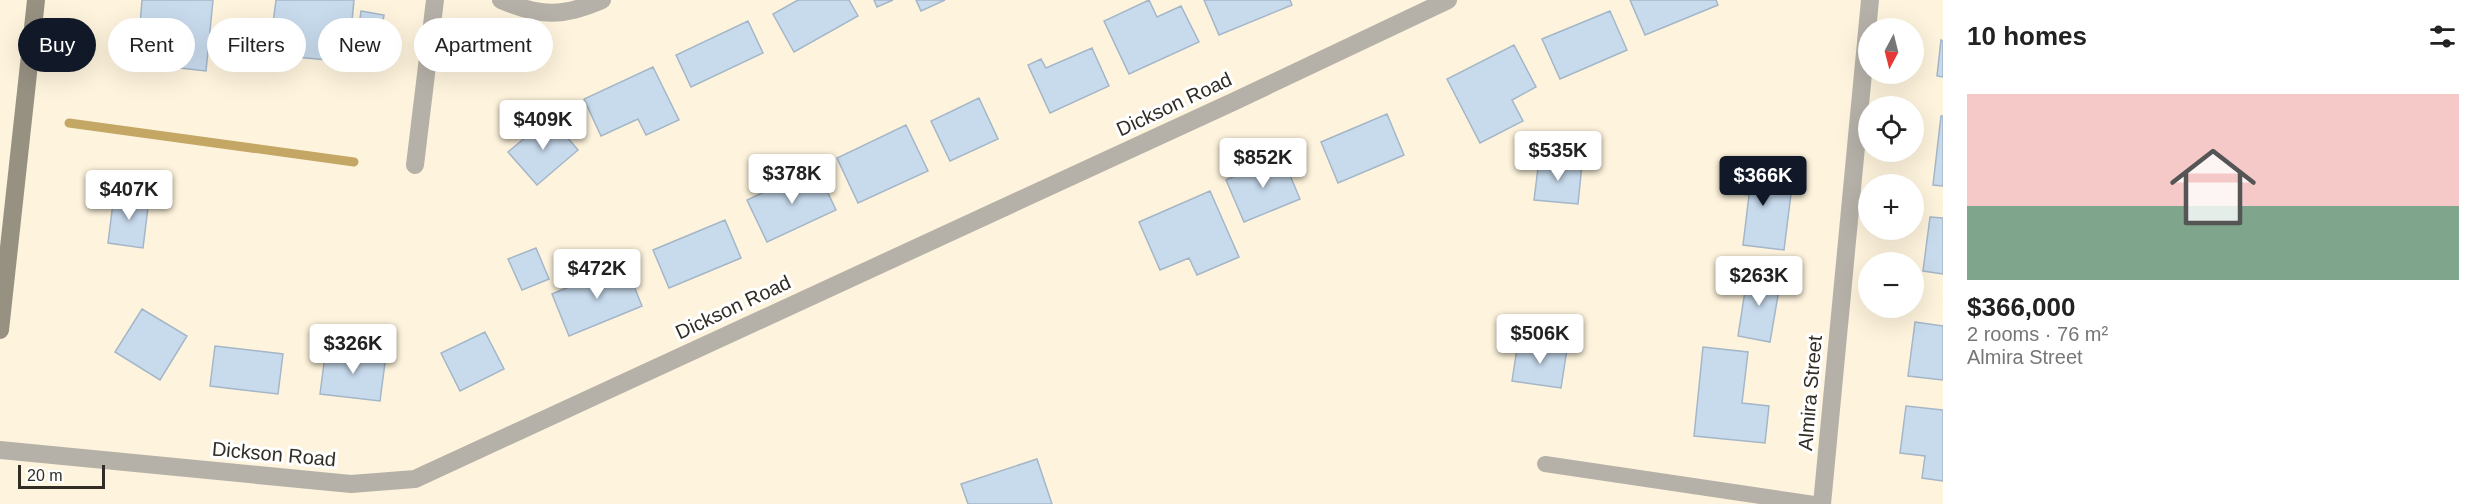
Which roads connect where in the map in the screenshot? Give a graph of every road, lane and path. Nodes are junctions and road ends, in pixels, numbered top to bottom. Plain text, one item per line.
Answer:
1 (36, 0) edge
2 (435, 0) edge
3 (501, 0) edge
4 (602, 0) edge
5 (1448, 0) edge
6 (1870, 0) edge
7 (415, 165) dead end
8 (0, 330) edge
9 (0, 450) edge
10 (1545, 464) dead end
11 (1814, 504) edge
12 (1822, 504) edge

1 - 8 main road
2 - 7 street
3 - 4 street
5 - 9 street, Dickson Road
6 - 12 street, Almira Street
10 - 11 lane

